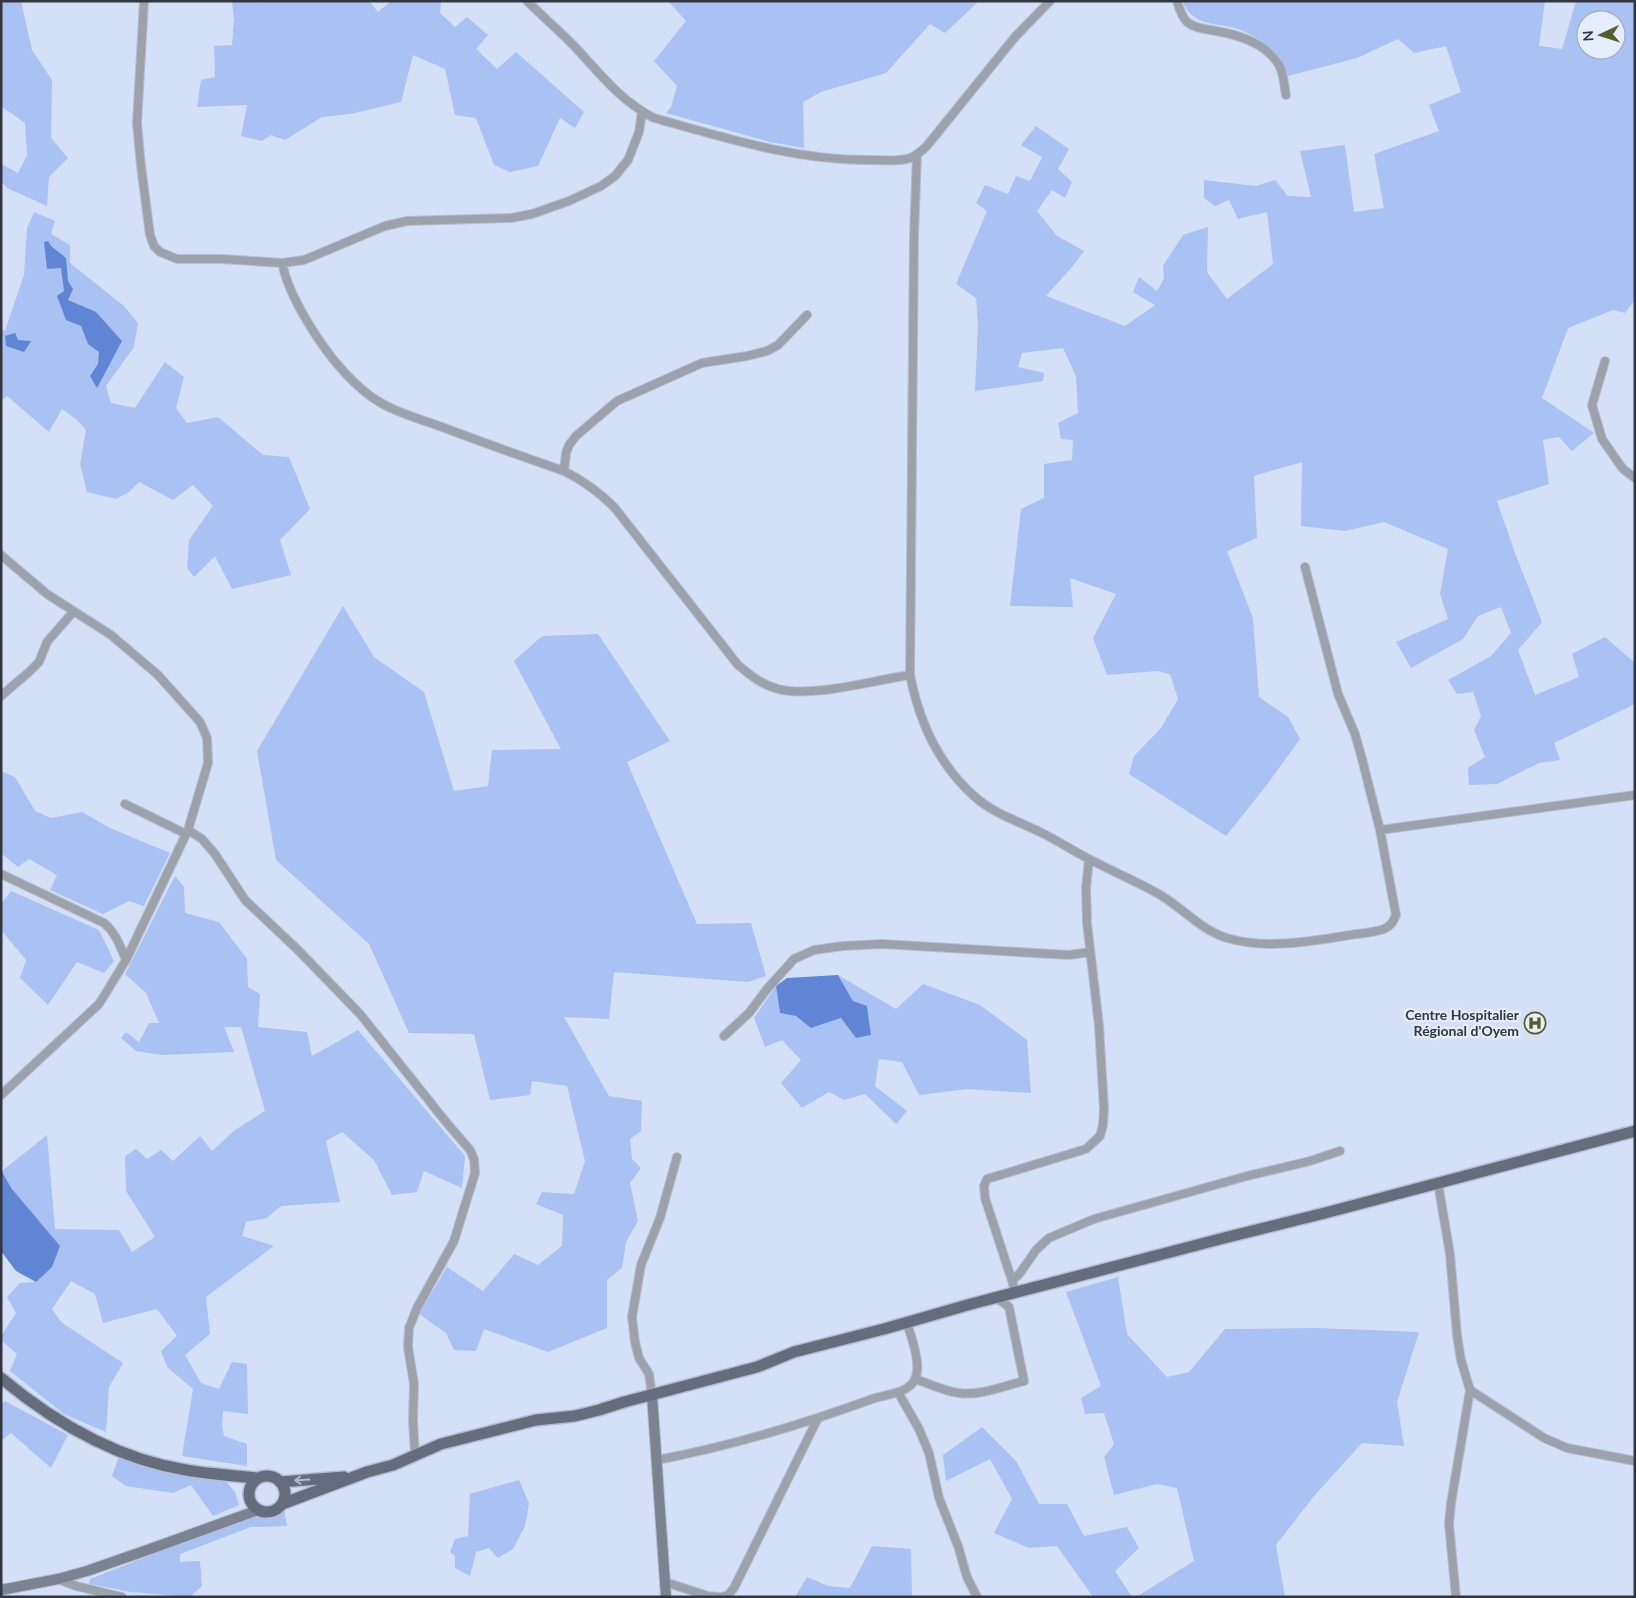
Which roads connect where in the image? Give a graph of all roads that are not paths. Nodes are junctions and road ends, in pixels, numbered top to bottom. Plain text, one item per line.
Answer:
1 (144, 1) edge
2 (527, 1) edge
3 (1050, 1) edge
4 (1177, 1) edge
5 (1286, 95) dead end
6 (642, 112) junction
7 (917, 154) junction
8 (282, 263) junction
9 (807, 315) dead end
10 (1605, 361) dead end
11 (564, 472) junction
12 (1635, 478) edge
13 (1, 554) edge
14 (1305, 567) dead end
15 (73, 612) junction
16 (910, 675) junction
17 (1, 696) edge
18 (1635, 795) edge
19 (125, 804) dead end
20 (1380, 830) junction
21 (187, 832) junction
22 (1089, 859) junction
23 (1, 874) edge
24 (1090, 952) junction
25 (126, 960) junction
26 (724, 1036) dead end
27 (1, 1095) edge
28 (1635, 1131) edge
29 (1340, 1151) dead end
30 (677, 1157) dead end
31 (1438, 1184) junction
32 (1012, 1280) junction
33 (1016, 1293) junction
34 (997, 1298) junction
35 (907, 1323) junction
36 (1, 1378) edge
37 (915, 1379) junction
38 (1470, 1390) junction
39 (898, 1392) junction
40 (652, 1395) junction
41 (817, 1420) junction
42 (416, 1455) junction
43 (658, 1460) junction
44 (1635, 1461) edge
45 (358, 1476) junction
46 (258, 1478) junction
47 (280, 1482) junction
48 (282, 1504) junction
49 (258, 1510) junction
50 (58, 1579) junction
51 (665, 1582) junction
52 (1, 1590) edge
53 (122, 1597) edge
54 (666, 1597) edge
55 (720, 1597) edge
56 (977, 1597) edge
57 (1456, 1597) edge

1 - 8 street
2 - 6 street
3 - 7 street
4 - 5 street
6 - 7 street
6 - 8 street
7 - 16 street
8 - 11 street
9 - 11 street
10 - 12 street
11 - 16 street
13 - 15 street
14 - 20 street
15 - 17 street
15 - 21 street
16 - 22 street
18 - 20 street
19 - 21 street
20 - 22 street
21 - 25 street
21 - 42 street
22 - 24 street
23 - 25 street
24 - 26 street
24 - 32 street
25 - 27 street
28 - 31 main road
29 - 32 street
30 - 40 street
31 - 33 main road
31 - 38 street
32 - 33 street
33 - 34 main road
34 - 35 main road
34 - 37 street
35 - 37 street
35 - 40 main road
36 - 46 main road
37 - 39 street
38 - 44 street
38 - 57 street
39 - 41 street
39 - 56 street
40 - 42 main road
40 - 43 street
41 - 43 street
41 - 55 street
42 - 45 main road
43 - 51 street
45 -> 47 main road
45 - 48 main road
46 - 47 main road
46 - 49 main road
47 - 48 main road
48 - 49 main road
49 - 50 street
50 - 52 street
50 - 53 street
51 - 54 street
51 - 55 street

